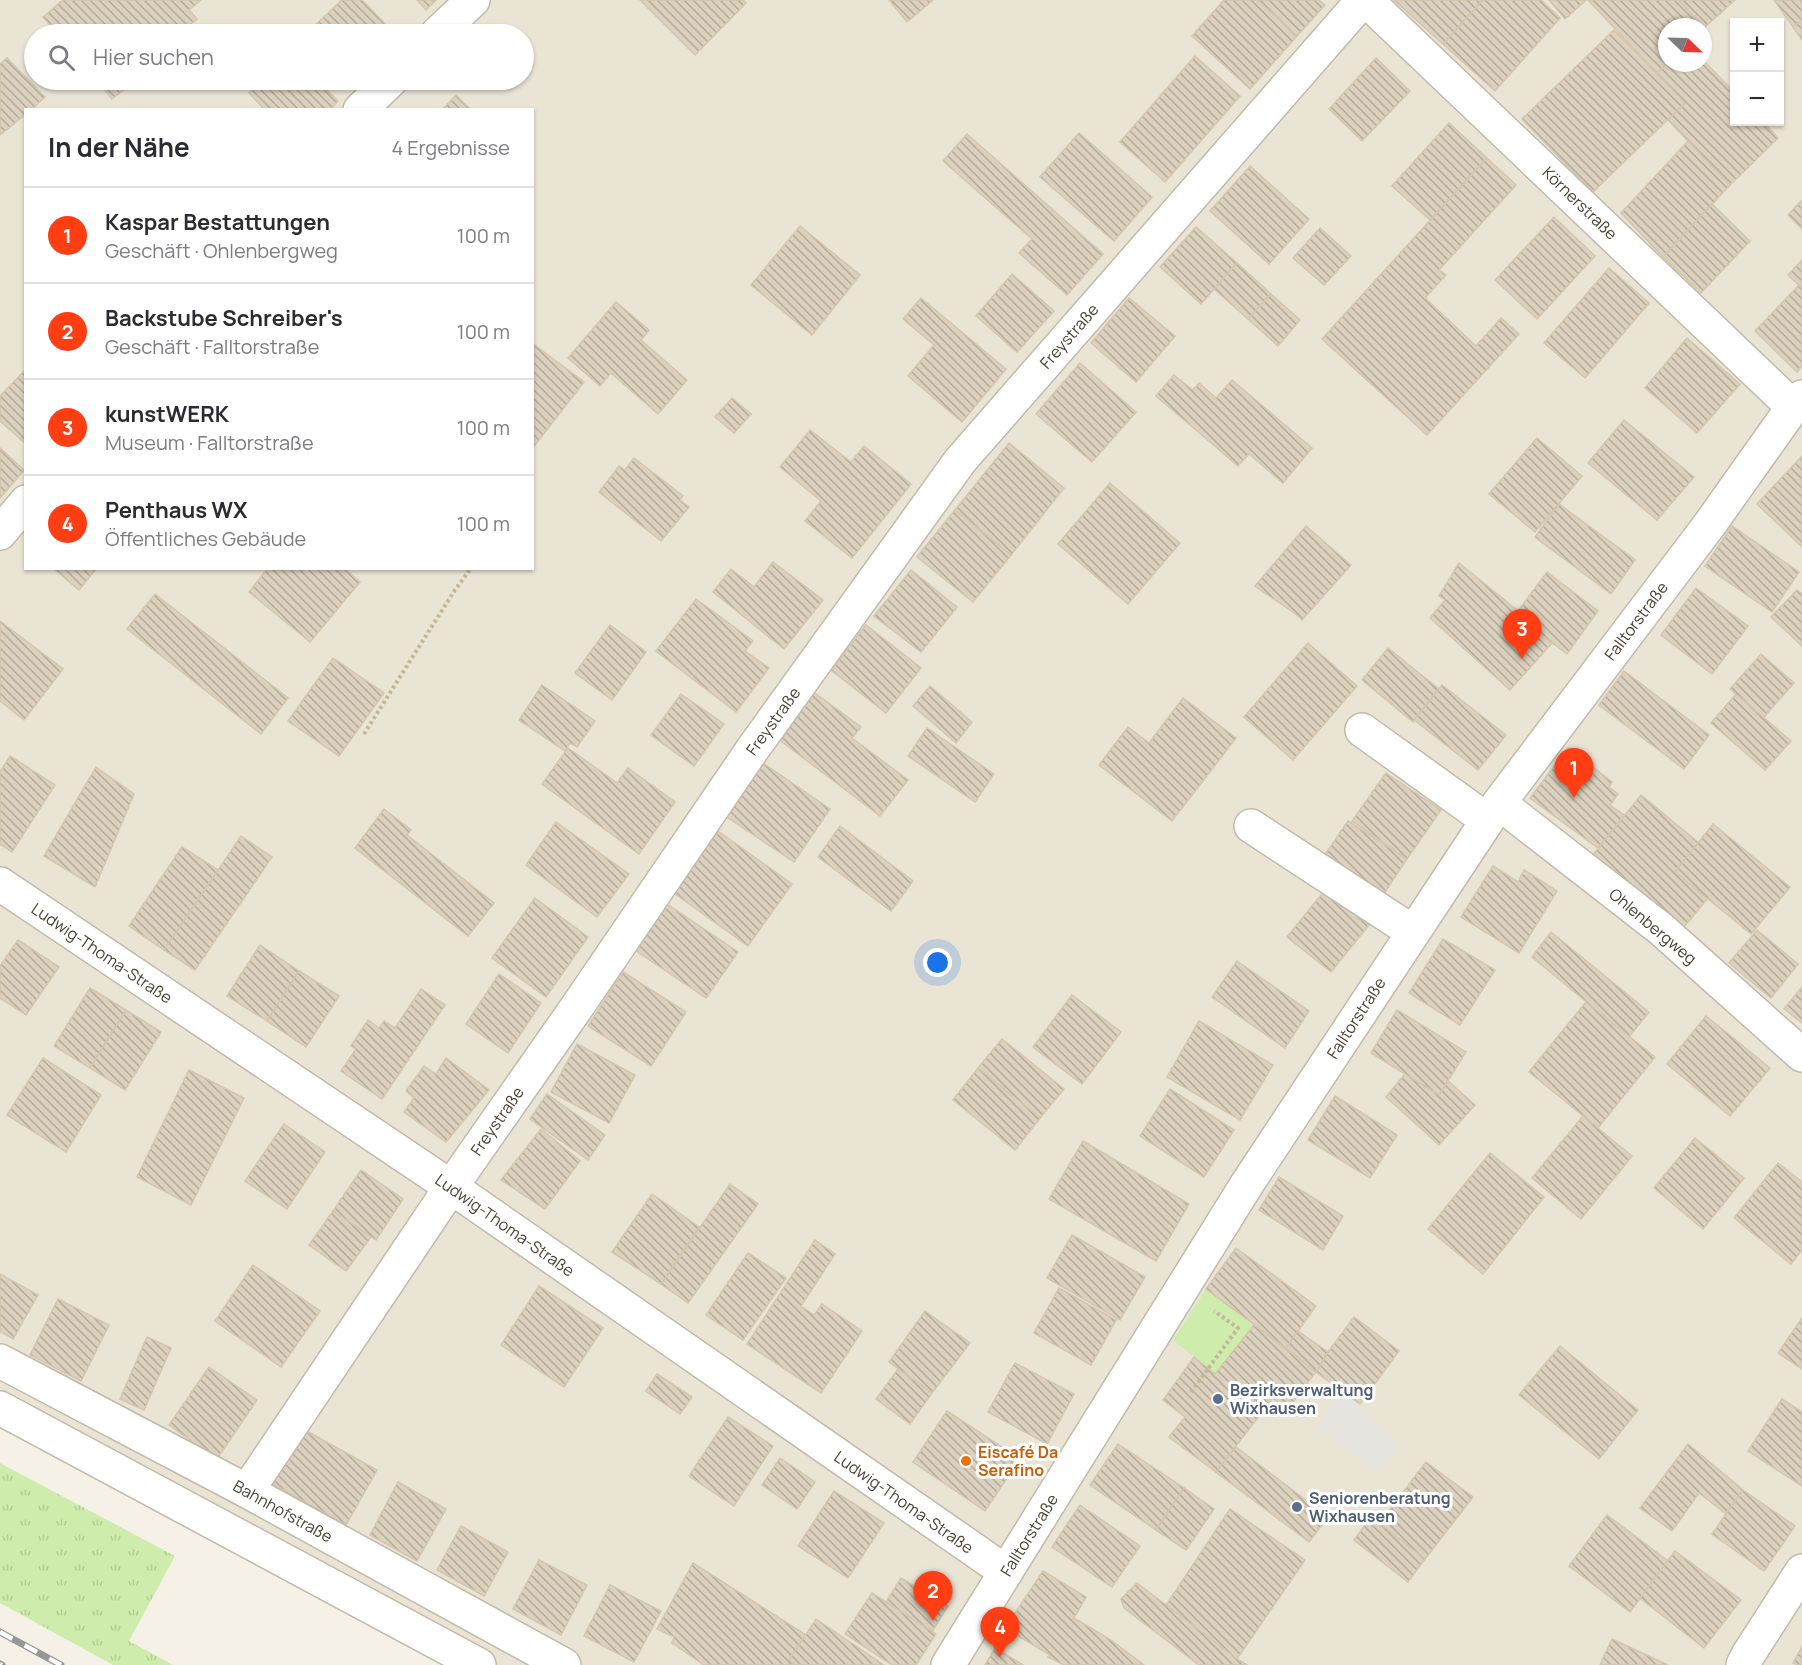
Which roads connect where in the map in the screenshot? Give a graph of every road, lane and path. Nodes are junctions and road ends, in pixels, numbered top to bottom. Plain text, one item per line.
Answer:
1 (473, 0) edge
2 (1365, 0) edge
3 (448, 24) edge
4 (381, 90) edge
5 (362, 108) edge
6 (1797, 402) edge
7 (24, 504) edge
8 (0, 533) edge
9 (470, 570) edge
10 (1362, 730) dead end
11 (364, 734) dead end
12 (1493, 812) junction
13 (1251, 826) dead end
14 (0, 884) edge
15 (1413, 932) junction
16 (1802, 1055) edge
17 (451, 1187) junction
18 (1207, 1305) dead end
19 (0, 1360) edge
20 (1191, 1392) dead end
21 (0, 1408) edge
22 (247, 1491) junction
23 (1802, 1571) edge
24 (1006, 1572) junction
25 (479, 1665) edge
26 (564, 1665) edge
27 (948, 1665) edge
28 (1743, 1665) edge

1 - 3 street
2 - 6 street, Körnerstraße
2 - 17 street, Freystraße
4 - 5 street
6 - 12 street, Falltorstraße
7 - 8 street
9 - 11 path
10 - 12 street, Ohlenbergweg
12 - 15 street, Falltorstraße
12 - 16 street, Ohlenbergweg
13 - 15 street
14 - 17 street, Ludwig-Thoma-Straße
15 - 24 street, Falltorstraße
17 - 22 street, Freystraße
17 - 24 street, Ludwig-Thoma-Straße
18 - 20 path
19 - 22 street, Bahnhofstraße
21 - 25 street
22 - 26 street, Bahnhofstraße
23 - 28 street
24 - 27 street, Falltorstraße

